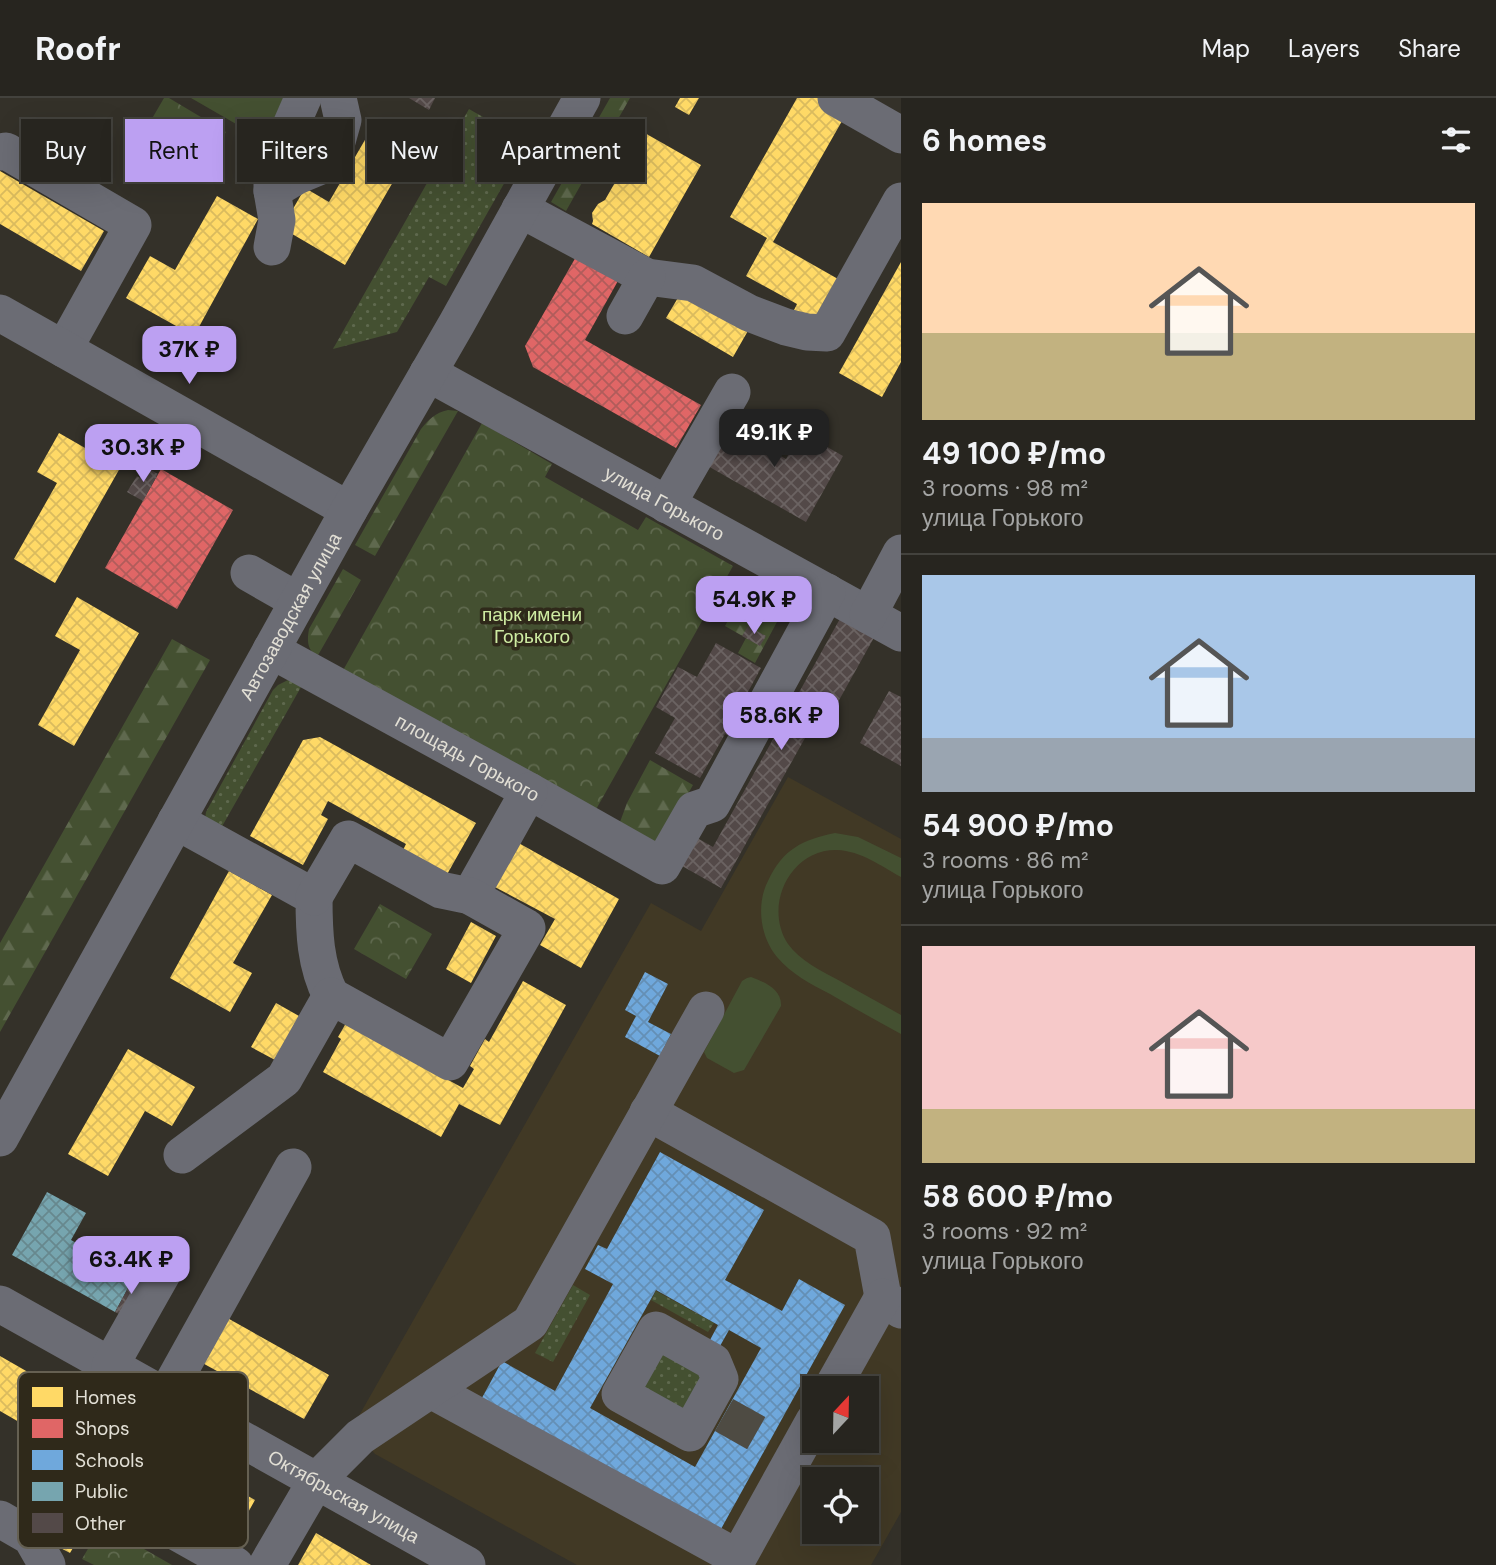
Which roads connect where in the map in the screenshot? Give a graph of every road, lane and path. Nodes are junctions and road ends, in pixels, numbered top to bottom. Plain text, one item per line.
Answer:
1 (303, 98) edge
2 (338, 98) edge
3 (582, 98) edge
4 (836, 98) edge
5 (901, 135) edge
6 (0, 152) edge
7 (272, 191) junction
8 (901, 201) edge
9 (520, 209) junction
10 (272, 247) dead end
11 (647, 277) junction
12 (0, 313) edge
13 (625, 316) dead end
14 (64, 349) junction
15 (428, 373) junction
16 (732, 392) dead end
17 (667, 505) junction
18 (349, 510) junction
19 (901, 553) edge
20 (249, 573) dead end
21 (827, 592) junction
22 (298, 601) junction
23 (868, 615) junction
24 (901, 633) edge
25 (271, 650) junction
26 (529, 791) junction
27 (176, 821) junction
28 (470, 896) junction
29 (314, 898) junction
30 (331, 996) junction
31 (706, 1010) dead end
32 (649, 1112) junction
33 (0, 1138) edge
34 (182, 1154) dead end
35 (293, 1167) dead end
36 (166, 1266) dead end
37 (892, 1303) edge
38 (0, 1304) edge
39 (110, 1366) junction
40 (121, 1372) edge
41 (179, 1372) edge
42 (840, 1376) edge
43 (431, 1390) junction
44 (792, 1436) edge
45 (248, 1443) edge
46 (316, 1481) junction
47 (0, 1519) edge
48 (18, 1529) edge
49 (38, 1548) edge
50 (205, 1548) edge
51 (47, 1565) edge
52 (235, 1565) edge
53 (267, 1565) edge
54 (467, 1565) edge

1 - 7 street
2 - 7 street
3 - 9 street, Автозаводская улица
4 - 5 street
6 - 14 street
7 - 10 street
8 - 11 street
9 - 11 street
9 - 15 street, Автозаводская улица
11 - 13 street
12 - 14 street
14 - 18 street
15 - 17 street, улица Горького
15 - 18 street, Автозаводская улица
16 - 17 street
17 - 21 street, улица Горького
18 - 22 street, Автозаводская улица
19 - 23 street
20 - 22 street
21 - 23 street, улица Горького
21 - 26 street, площадь Горького
22 - 25 street, Автозаводская улица
23 - 24 street, улица Горького
25 - 26 street, площадь Горького
25 - 27 street, Автозаводская улица
26 - 28 street
27 - 29 street
27 - 33 street, Автозаводская улица
28 - 29 street
28 - 30 street
29 - 30 street
30 - 34 street
31 - 32 street
32 - 37 street
32 - 43 street
35 - 41 street
36 - 39 street
37 - 42 street
38 - 39 street, Октябрьская улица
39 - 40 street, Октябрьская улица
43 - 44 street
43 - 46 street
45 - 46 street, Октябрьская улица
46 - 53 street
46 - 54 street, Октябрьская улица
47 - 48 street
49 - 51 street
50 - 52 street

